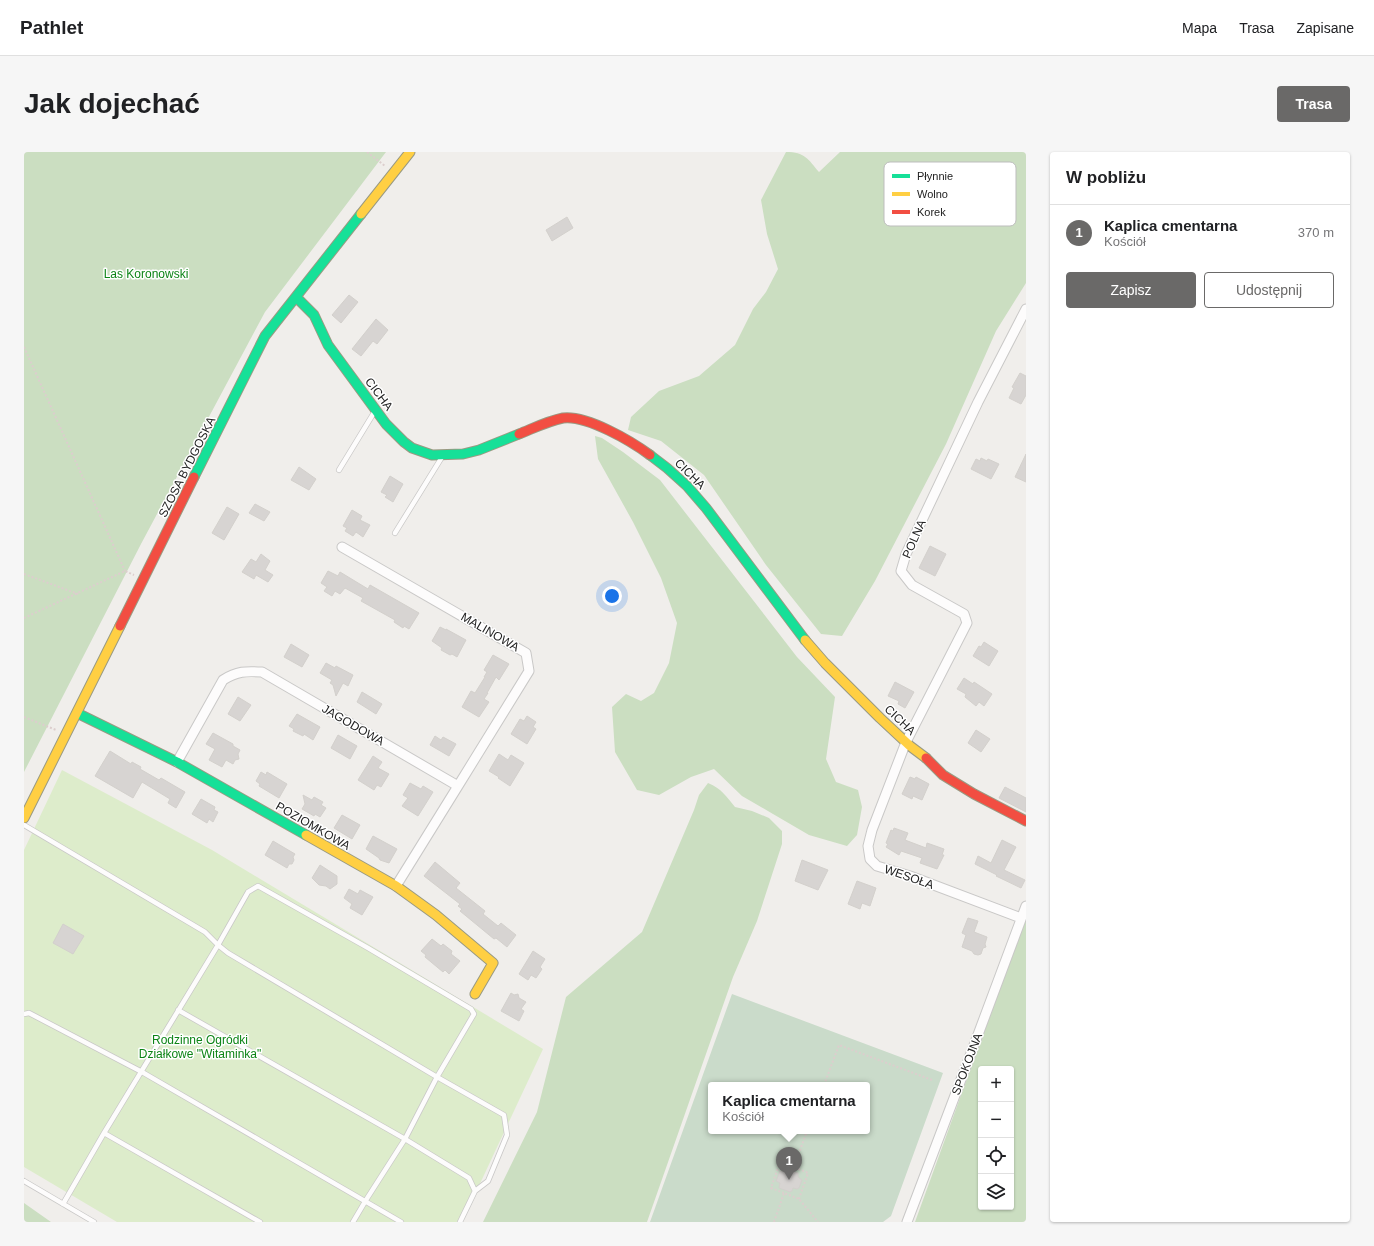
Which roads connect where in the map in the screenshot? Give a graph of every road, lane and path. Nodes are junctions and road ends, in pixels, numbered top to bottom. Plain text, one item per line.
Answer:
1 (368, 152) edge
2 (410, 152) edge
3 (393, 173) junction
4 (296, 296) junction
5 (1026, 310) edge
6 (24, 347) edge
7 (375, 410) junction
8 (443, 455) junction
9 (339, 470) dead end
10 (395, 533) dead end
11 (342, 547) dead end
12 (125, 571) junction
13 (24, 574) edge
14 (144, 580) junction
15 (78, 594) junction
16 (24, 618) edge
17 (76, 713) junction
18 (24, 717) edge
19 (66, 734) junction
20 (906, 742) junction
21 (177, 762) junction
22 (458, 786) junction
23 (24, 818) edge
24 (1026, 821) edge
25 (24, 825) edge
26 (396, 886) junction
27 (1026, 906) edge
28 (1022, 918) junction
29 (218, 945) junction
30 (475, 994) dead end
31 (178, 1010) junction
32 (24, 1014) edge
33 (142, 1072) junction
34 (437, 1077) junction
35 (932, 1080) dead end
36 (825, 1082) edge
37 (104, 1133) junction
38 (806, 1134) edge
39 (405, 1139) junction
40 (794, 1167) junction
41 (24, 1181) edge
42 (475, 1191) junction
43 (784, 1193) junction
44 (799, 1199) junction
45 (366, 1200) junction
46 (63, 1204) junction
47 (94, 1222) edge
48 (260, 1222) edge
49 (353, 1222) edge
50 (402, 1222) edge
51 (460, 1222) edge
52 (774, 1222) edge
53 (818, 1222) edge
54 (906, 1222) edge

1 - 3 path
2 - 3 street, SZOSA BYDGOSKA
3 - 4 street, SZOSA BYDGOSKA
4 - 7 street, CICHA
4 - 14 street, SZOSA BYDGOSKA
5 - 20 street, POLNA
6 - 12 path
7 - 8 street, CICHA
7 - 9 lane
8 - 10 lane
8 - 20 street, CICHA
11 - 22 street, MALINOWA
12 - 14 path
12 - 15 path
13 - 15 path
14 - 17 street, SZOSA BYDGOSKA
15 - 16 path
17 - 19 street, SZOSA BYDGOSKA
17 - 21 street, POZIOMKOWA
18 - 19 path
19 - 23 street, SZOSA BYDGOSKA
20 - 24 street, CICHA
20 - 28 street, WESOŁA
21 - 22 street, JAGODOWA
21 - 26 street, POZIOMKOWA
22 - 26 street
25 - 29 lane
26 - 30 street, POZIOMKOWA
27 - 28 street, SPOKOJNA
28 - 54 street, SPOKOJNA
29 - 31 lane
29 - 34 lane
29 - 34 lane
31 - 33 lane
31 - 39 lane
32 - 33 lane
33 - 37 lane
33 - 45 lane
34 - 39 lane
34 - 42 lane
35 - 36 path
37 - 46 lane
37 - 48 lane
38 - 40 path
39 - 42 lane
39 - 45 lane
40 - 43 path
40 - 44 path
41 - 46 lane
42 - 51 lane
43 - 44 path
43 - 52 path
44 - 53 path
45 - 49 lane
45 - 50 lane
46 - 47 lane

